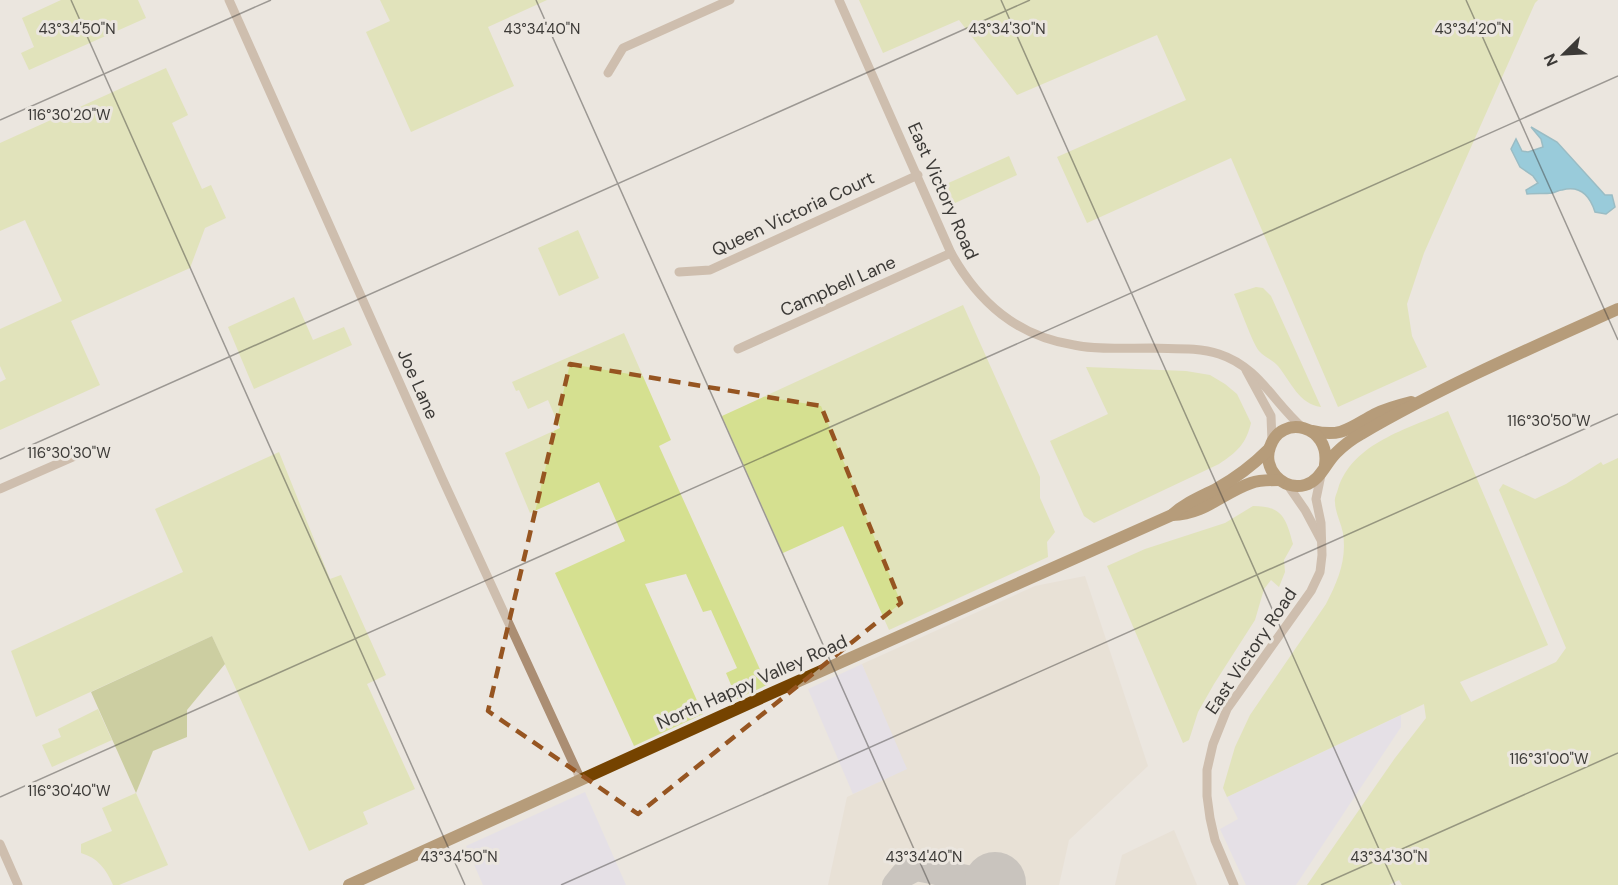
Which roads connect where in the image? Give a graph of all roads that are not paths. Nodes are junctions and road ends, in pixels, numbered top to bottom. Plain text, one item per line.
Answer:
1 (229, 0) edge
2 (730, 0) edge
3 (839, 0) edge
4 (608, 73) dead end
5 (918, 175) junction
6 (951, 254) junction
7 (680, 272) dead end
8 (1618, 309) edge
9 (738, 349) dead end
10 (1246, 370) junction
11 (1418, 401) junction
12 (1308, 429) junction
13 (1271, 445) junction
14 (89, 450) dead end
15 (1323, 469) junction
16 (1283, 482) junction
17 (0, 489) edge
18 (1172, 515) junction
19 (1321, 540) junction
20 (581, 780) junction
21 (0, 844) edge
22 (18, 885) edge
23 (349, 885) edge
24 (1234, 885) edge

1 - 20 street, Joe Lane
2 - 4 street
3 - 5 street, East Victory Road
5 - 6 street, East Victory Road
5 - 7 street, Queen Victoria Court
6 - 9 street, Campbell Lane
6 - 10 street, East Victory Road
8 - 11 main road
10 - 12 street, East Victory Road
10 - 13 street
11 - 12 main road
11 - 15 main road
12 - 13 main road
12 - 15 main road
13 - 16 main road
13 - 18 main road, North Happy Valley Road
14 - 17 street
15 - 16 main road
15 - 19 street, East Victory Road
16 - 18 main road, North Happy Valley Road
16 - 19 street, East Victory Road
18 - 20 main road, North Happy Valley Road
19 - 24 street, East Victory Road
20 - 23 main road, North Happy Valley Road
21 - 22 street

